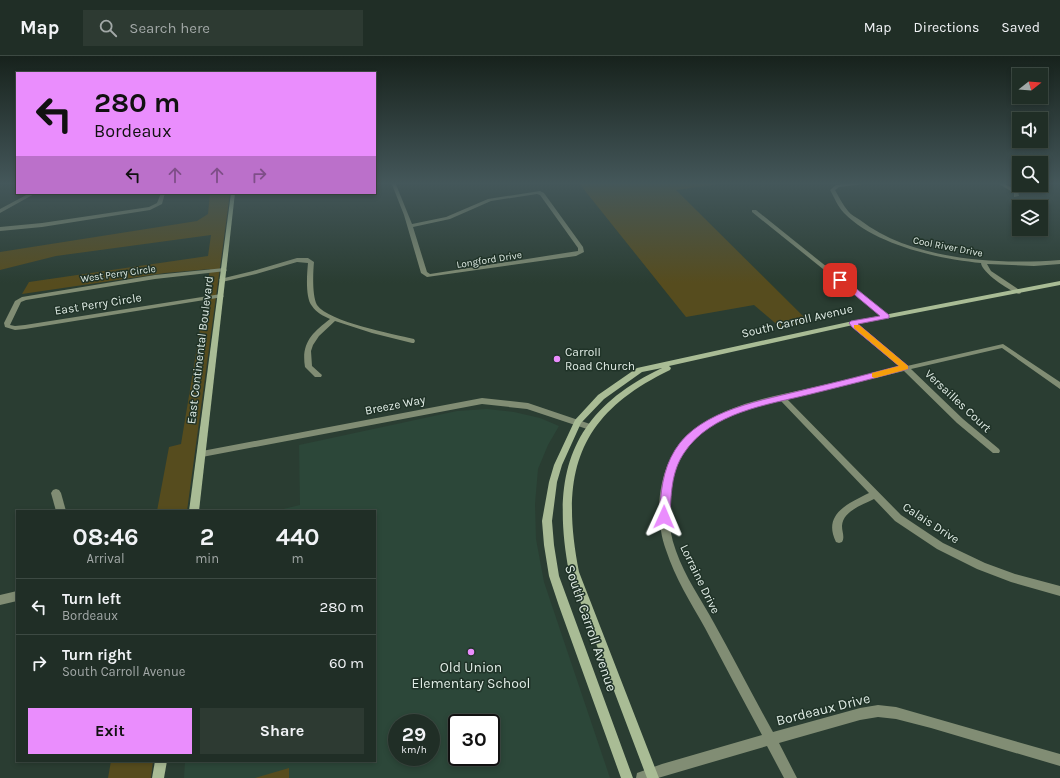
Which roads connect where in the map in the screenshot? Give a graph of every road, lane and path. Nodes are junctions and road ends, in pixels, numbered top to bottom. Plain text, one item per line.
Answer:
1 (101, 216) edge
2 (230, 216) edge
3 (407, 216) edge
4 (453, 216) edge
5 (558, 216) edge
6 (760, 216) edge
7 (849, 216) edge
8 (410, 226) junction
9 (0, 230) edge
10 (984, 262) junction
11 (1060, 262) edge
12 (223, 275) junction
13 (1060, 283) edge
14 (1019, 292) junction
15 (220, 296) junction
16 (18, 302) joint
17 (886, 317) junction
18 (334, 319) junction
19 (853, 323) junction
20 (412, 342) dead end
21 (682, 360) junction
22 (905, 368) junction
23 (318, 374) dead end
24 (1060, 386) edge
25 (782, 398) junction
26 (578, 422) junction
27 (590, 427) junction
28 (996, 451) dead end
29 (202, 454) junction
30 (56, 493) dead end
31 (874, 495) junction
32 (61, 510) edge
33 (194, 510) edge
34 (839, 539) dead end
35 (1060, 591) edge
36 (16, 596) edge
37 (0, 600) edge
38 (770, 739) junction
39 (1060, 760) edge
40 (161, 762) edge
41 (648, 777) edge
42 (158, 778) edge
43 (627, 778) edge
44 (791, 778) edge

1 - 9 street
2 - 12 main road, East Continental Boulevard
3 - 8 street, Longford Drive
4 - 8 street, Longford Drive
5 - 8 street, Longford Drive
6 - 17 street
7 - 10 street, Cool River Drive
10 - 11 street, Cool River Drive
10 - 14 street
12 - 15 main road, East Continental Boulevard
12 - 16 street, West Perry Circle
12 - 18 street, West Perry Circle
13 - 14 main road, South Carroll Avenue
14 - 17 main road, South Carroll Avenue
15 - 16 street, East Perry Circle
15 - 29 main road, East Continental Boulevard
17 - 19 main road, South Carroll Avenue
18 - 20 street
18 - 23 street
19 - 21 main road, South Carroll Avenue
19 - 22 street, Versailles Court
21 - 26 main road, South Carroll Avenue
21 - 27 main road, South Carroll Avenue
22 - 24 street, Lorraine Drive
22 - 25 street, Lorraine Drive
22 - 28 street, Versailles Court
25 - 31 street, Calais Drive
25 - 38 street, Lorraine Drive
26 - 27 street, Breeze Way
26 - 29 street, Breeze Way
26 - 43 main road, South Carroll Avenue
27 - 41 main road, South Carroll Avenue
29 - 33 main road, East Continental Boulevard
30 - 32 street
31 - 34 street
31 - 35 street, Calais Drive
36 - 37 street
38 - 39 street, Bordeaux Drive
38 - 41 street, Bordeaux Drive
38 - 44 street, Lorraine Drive
40 - 42 main road

